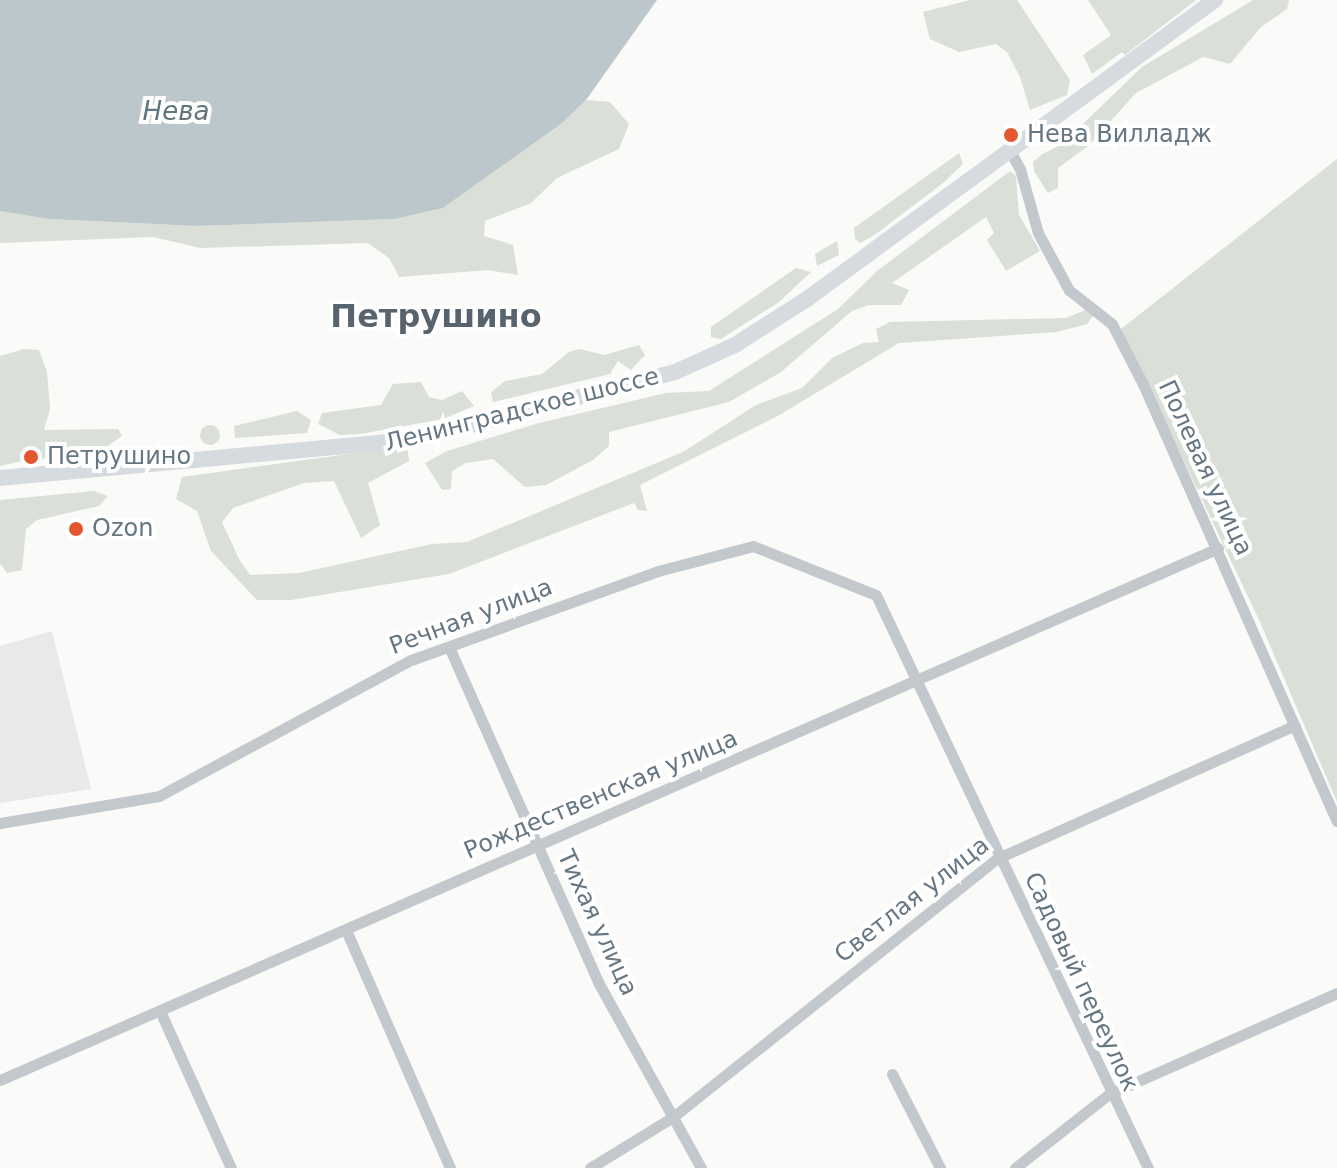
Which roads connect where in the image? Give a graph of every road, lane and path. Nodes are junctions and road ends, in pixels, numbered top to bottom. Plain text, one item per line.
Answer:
1 (1215, 0) edge
2 (1010, 151) junction
3 (0, 478) edge
4 (1218, 548) junction
5 (449, 647) junction
6 (919, 681) junction
7 (1295, 725) junction
8 (1337, 821) edge
9 (0, 823) edge
10 (537, 847) junction
11 (998, 858) junction
12 (346, 930) junction
13 (1337, 993) edge
14 (160, 1011) junction
15 (892, 1074) dead end
16 (0, 1080) edge
17 (1109, 1094) junction
18 (673, 1117) junction
19 (231, 1168) edge
20 (450, 1168) edge
21 (590, 1168) edge
22 (701, 1168) edge
23 (940, 1168) edge
24 (1015, 1168) edge
25 (1148, 1168) edge

1 - 2 main road, Ленинградское шоссе
2 - 3 main road, Ленинградское шоссе
2 - 4 street, Полевая улица
4 - 6 street, Рождественская улица
4 - 7 street, Полевая улица
5 - 6 street, Речная улица
5 - 9 street, Речная улица
5 - 10 street, Тихая улица
6 - 10 street, Рождественская улица
6 - 11 street, Садовый переулок
7 - 8 street, Полевая улица
7 - 11 street, Светлая улица
10 - 12 street, Рождественская улица
10 - 18 street, Тихая улица
11 - 17 street, Садовый переулок
11 - 18 street, Светлая улица
12 - 14 street, Рождественская улица
12 - 20 street
13 - 17 street
14 - 16 street, Рождественская улица
14 - 19 street
15 - 23 street
17 - 24 street
17 - 25 street, Садовый переулок
18 - 21 street, Светлая улица
18 - 22 street, Тихая улица

